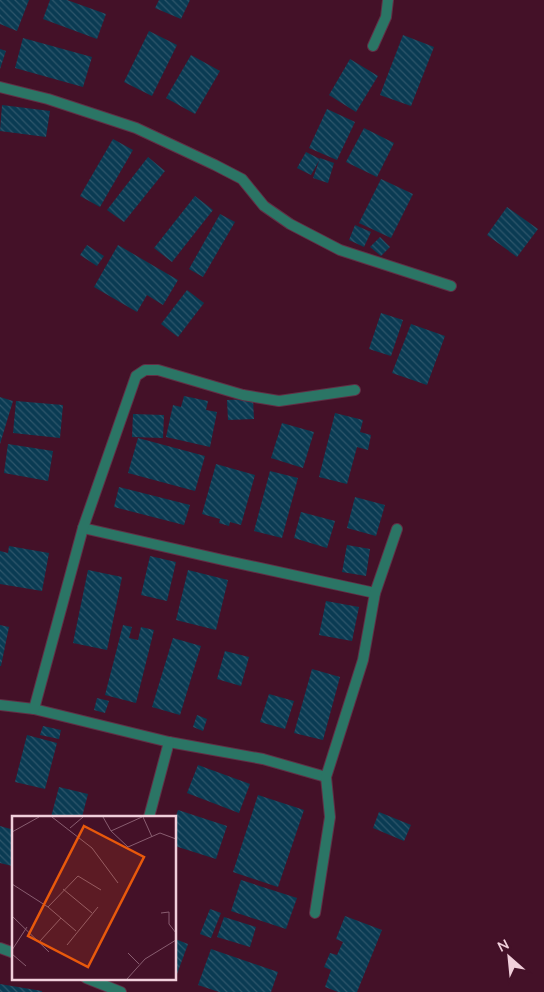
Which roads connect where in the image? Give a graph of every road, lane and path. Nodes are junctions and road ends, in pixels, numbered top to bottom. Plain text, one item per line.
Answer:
1 (388, 0) edge
2 (373, 46) dead end
3 (0, 87) edge
4 (451, 286) dead end
5 (355, 390) dead end
6 (83, 528) junction
7 (397, 529) dead end
8 (375, 592) junction
9 (0, 705) edge
10 (34, 708) junction
11 (169, 742) junction
12 (326, 777) junction
13 (149, 816) edge
14 (315, 913) dead end
15 (0, 948) edge
16 (12, 952) edge
17 (105, 981) edge
18 (121, 992) edge

1 - 2 street
3 - 4 street
5 - 6 street
6 - 8 street
6 - 10 street
7 - 8 street
8 - 12 street
9 - 10 street
10 - 11 street
11 - 12 street
11 - 13 street
12 - 14 street
15 - 16 street
17 - 18 street

